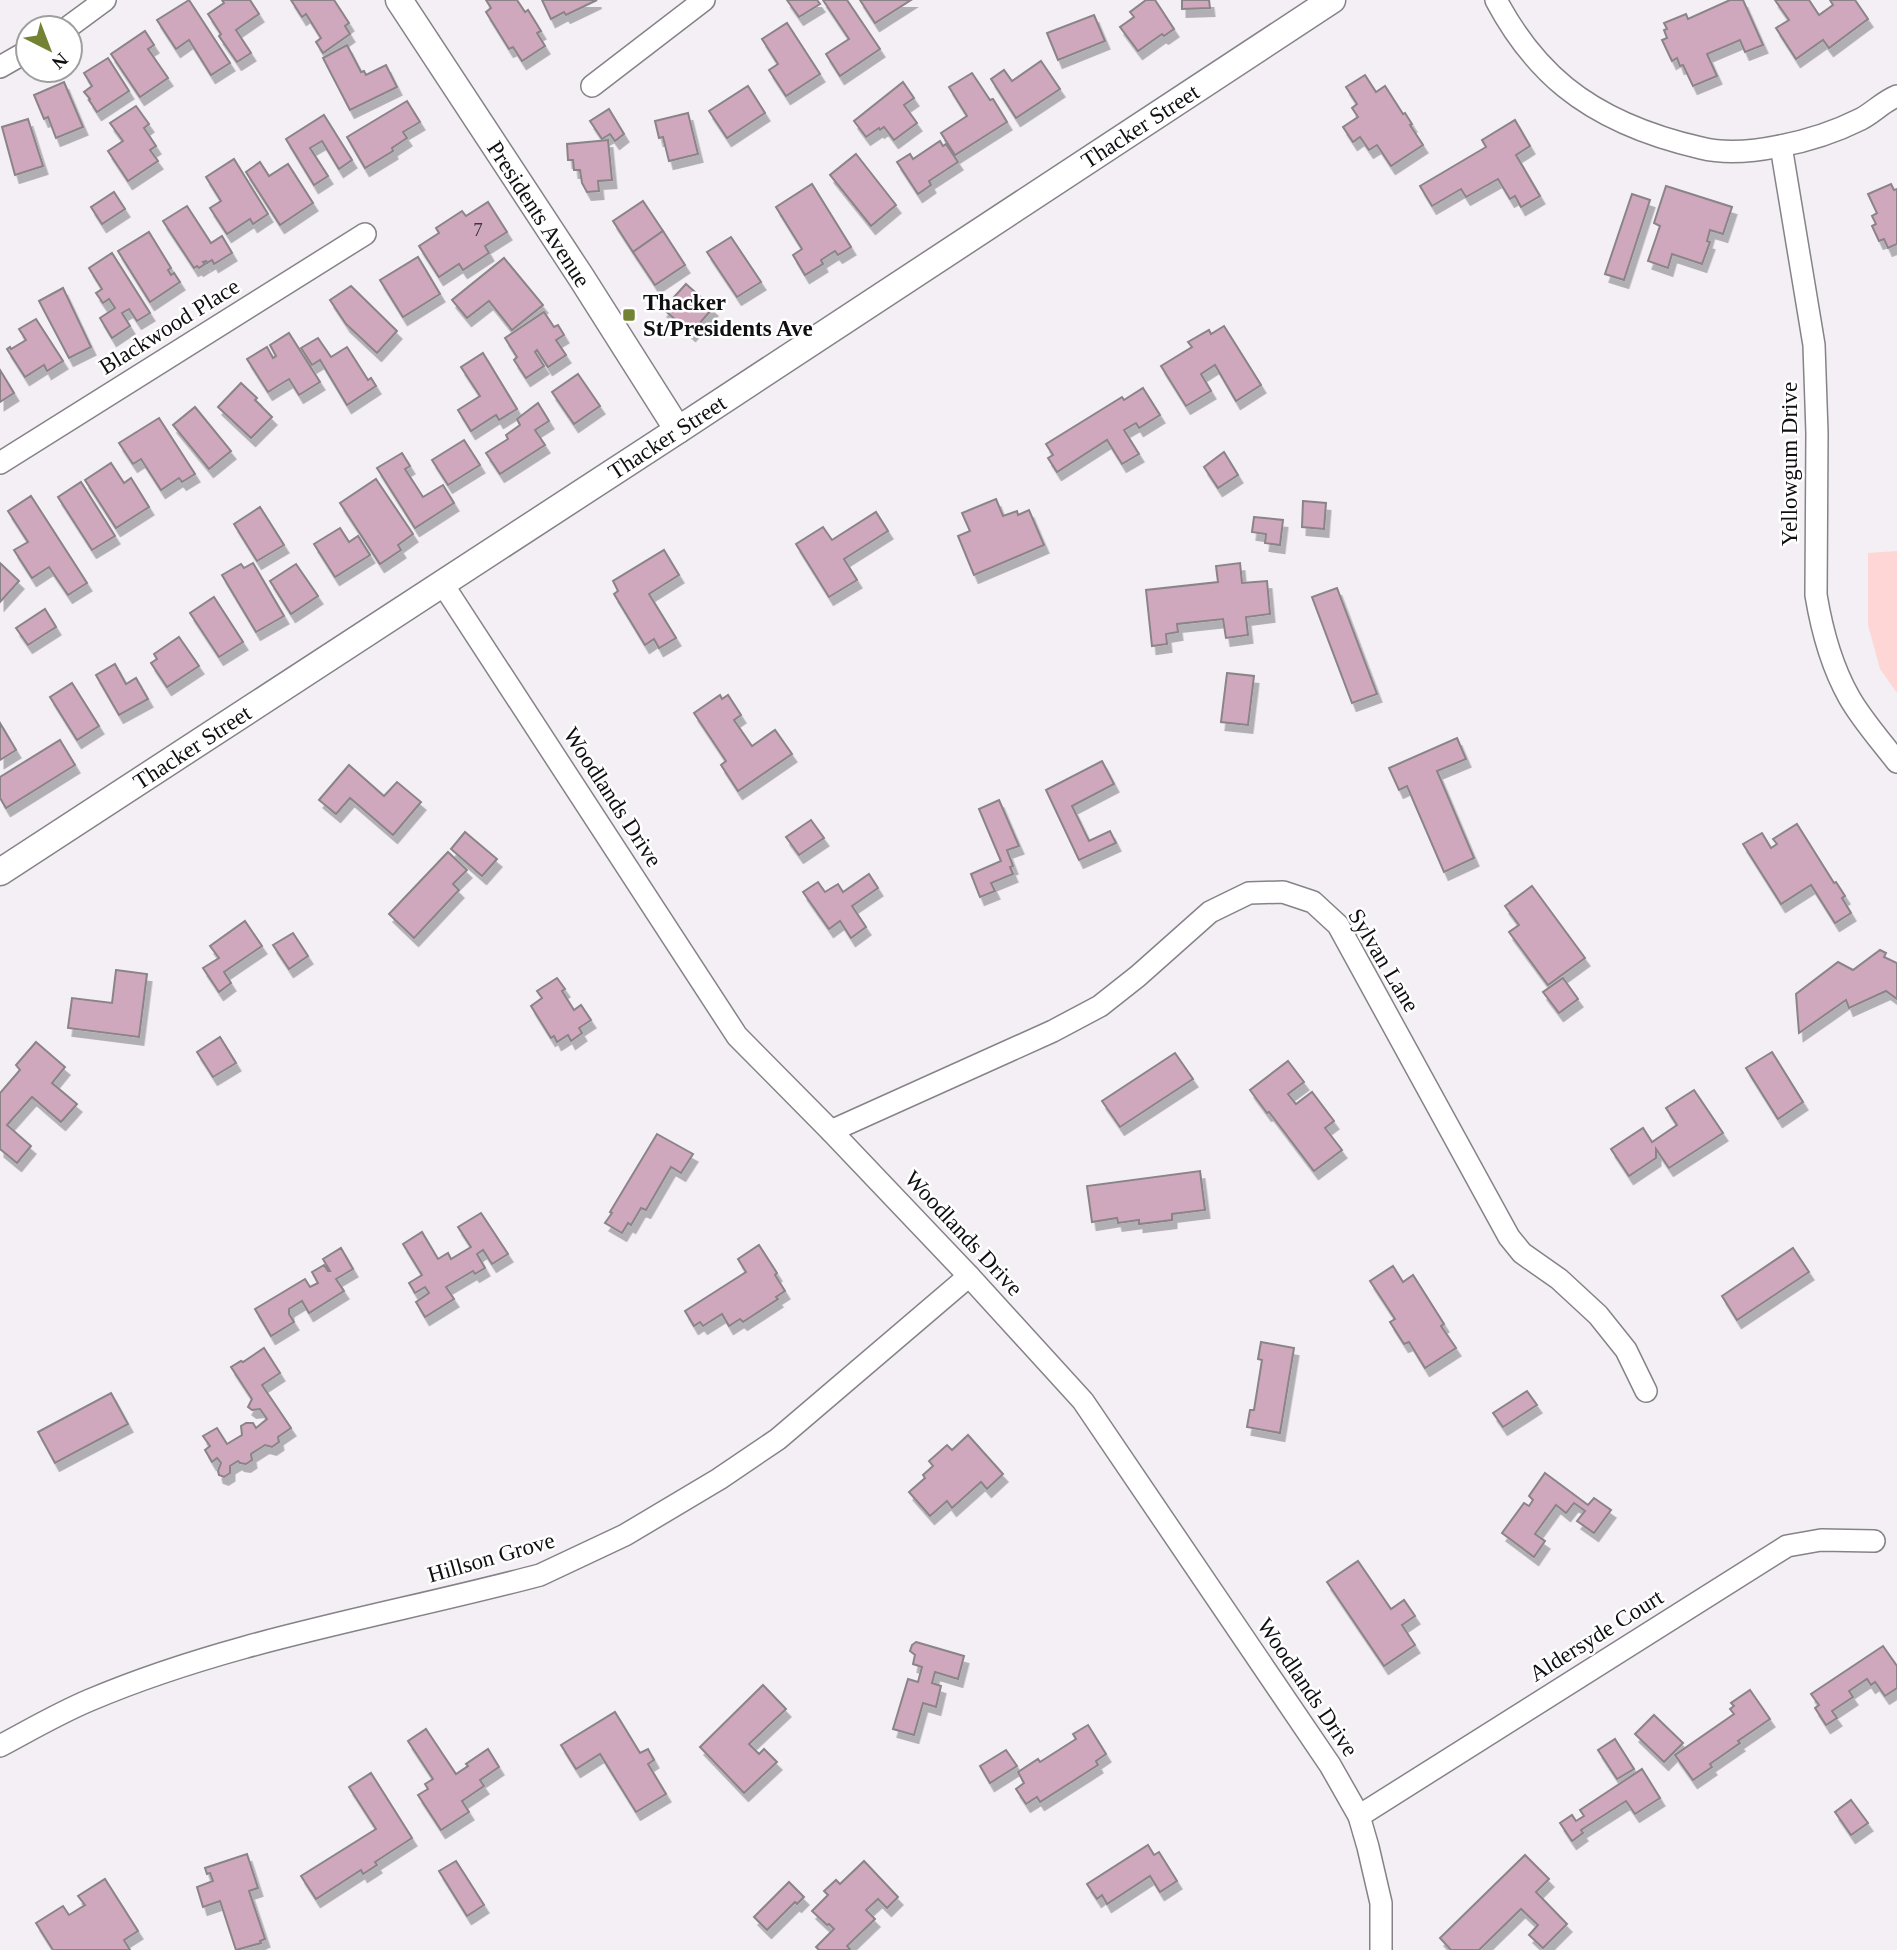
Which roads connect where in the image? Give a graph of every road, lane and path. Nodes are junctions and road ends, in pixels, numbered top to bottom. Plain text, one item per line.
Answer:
1 (105, 0) edge
2 (399, 0) edge
3 (704, 0) edge
4 (1332, 0) edge
5 (1496, 0) edge
6 (84, 15) edge
7 (592, 86) dead end
8 (1897, 96) edge
9 (1781, 146) junction
10 (365, 234) dead end
11 (678, 430) junction
12 (0, 463) edge
13 (442, 583) junction
14 (1897, 762) edge
15 (0, 872) edge
16 (831, 1131) junction
17 (969, 1276) junction
18 (1646, 1391) dead end
19 (1874, 1541) dead end
20 (0, 1745) edge
21 (1359, 1816) junction
22 (1381, 1950) edge

1 - 6 street
2 - 11 street, Presidents Avenue
3 - 7 street
4 - 11 street, Thacker Street
5 - 9 street
8 - 9 street
9 - 14 street, Yellowgum Drive
10 - 12 street, Blackwood Place
11 - 13 street, Thacker Street
13 - 15 street, Thacker Street
13 - 16 street, Woodlands Drive
16 - 17 street, Woodlands Drive
16 - 18 street, Sylvan Lane
17 - 20 street, Hillson Grove
17 - 21 street, Woodlands Drive
19 - 21 street, Aldersyde Court
21 - 22 street, Woodlands Drive

